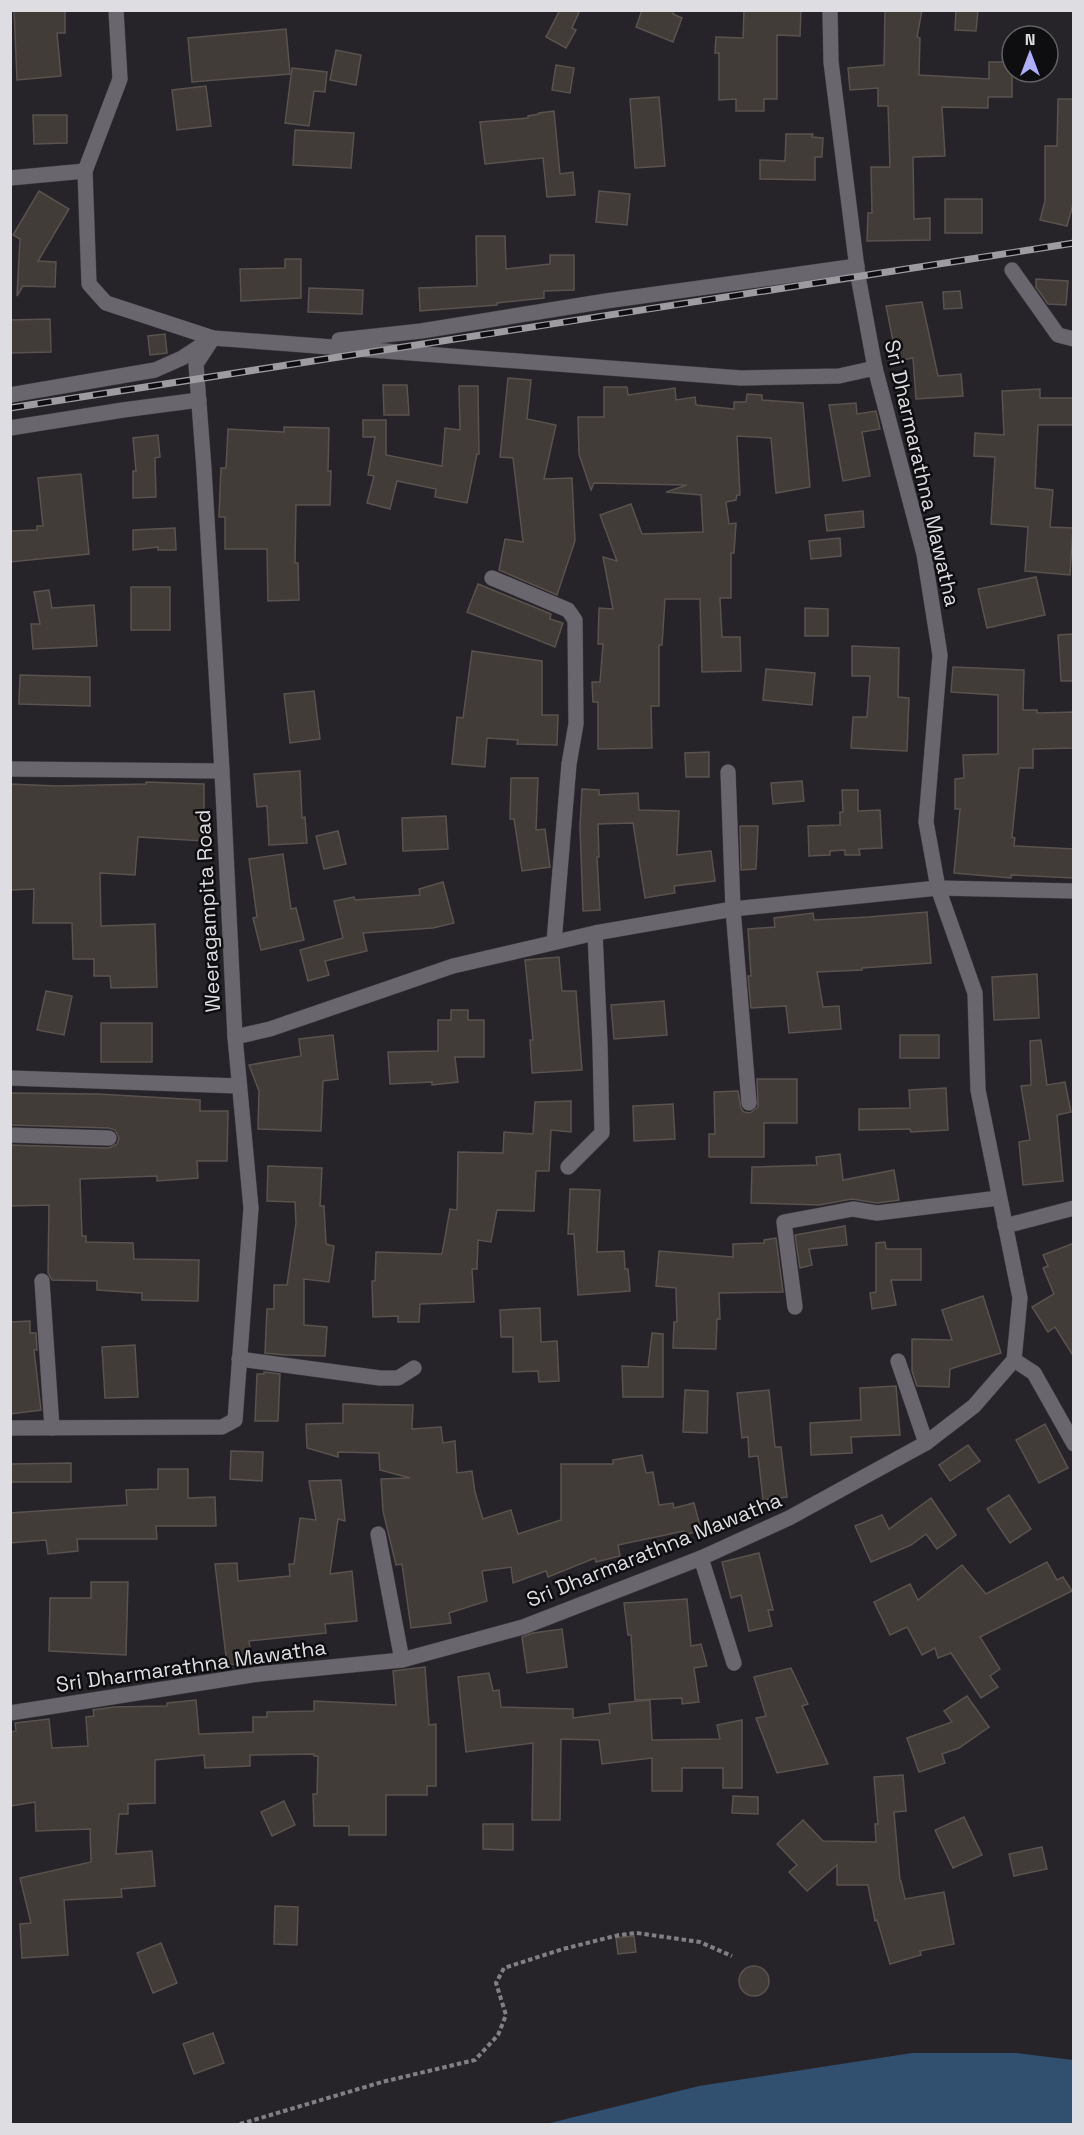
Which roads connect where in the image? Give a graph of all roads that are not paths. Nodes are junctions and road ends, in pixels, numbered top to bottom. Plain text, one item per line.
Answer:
1 (116, 10) edge
2 (830, 10) edge
3 (85, 171) junction
4 (10, 178) edge
5 (857, 266) junction
6 (1012, 270) dead end
7 (213, 338) junction
8 (1074, 339) edge
9 (875, 368) junction
10 (10, 395) edge
11 (199, 400) junction
12 (10, 429) edge
13 (492, 578) dead end
14 (10, 769) edge
15 (222, 771) junction
16 (728, 772) dead end
17 (938, 888) junction
18 (1074, 891) edge
19 (733, 909) junction
20 (595, 933) junction
21 (554, 942) junction
22 (235, 1037) junction
23 (10, 1078) edge
24 (239, 1086) junction
25 (749, 1102) dead end
26 (10, 1135) edge
27 (109, 1138) dead end
28 (568, 1167) dead end
29 (999, 1198) junction
30 (1074, 1208) edge
31 (1005, 1226) junction
32 (42, 1281) dead end
33 (795, 1307) dead end
34 (239, 1359) junction
35 (898, 1360) dead end
36 (1014, 1360) junction
37 (414, 1368) dead end
38 (10, 1428) edge
39 (52, 1428) junction
40 (926, 1443) junction
41 (1074, 1444) edge
42 (378, 1534) dead end
43 (701, 1558) junction
44 (402, 1660) junction
45 (734, 1663) dead end
46 (10, 1713) edge

1 - 3 street
2 - 5 street, Sri Dharmarathna Mawatha
3 - 4 street
3 - 7 street
5 - 7 street
5 - 9 street, Sri Dharmarathna Mawatha
6 - 8 street
7 - 9 street
7 - 10 street
7 - 11 street, Weeragampita Road
9 - 17 street, Sri Dharmarathna Mawatha
11 - 12 street
11 - 15 street, Weeragampita Road
13 - 21 street
14 - 15 street
15 - 22 street, Weeragampita Road
16 - 19 street
17 - 18 street
17 - 19 street
17 - 29 street, Sri Dharmarathna Mawatha
19 - 20 street
19 - 25 street
20 - 21 street
20 - 28 street
21 - 22 street
22 - 24 street, Weeragampita Road
23 - 24 street
24 - 34 street, Weeragampita Road
26 - 27 street
29 - 31 street, Sri Dharmarathna Mawatha
29 - 33 street
30 - 31 street
31 - 36 street, Sri Dharmarathna Mawatha
32 - 39 street
34 - 37 street
34 - 39 street, Weeragampita Road
35 - 40 street
36 - 40 street, Sri Dharmarathna Mawatha
36 - 41 street
38 - 39 street
40 - 43 street, Sri Dharmarathna Mawatha
42 - 44 street
43 - 44 street, Sri Dharmarathna Mawatha
43 - 45 street
44 - 46 street, Sri Dharmarathna Mawatha

